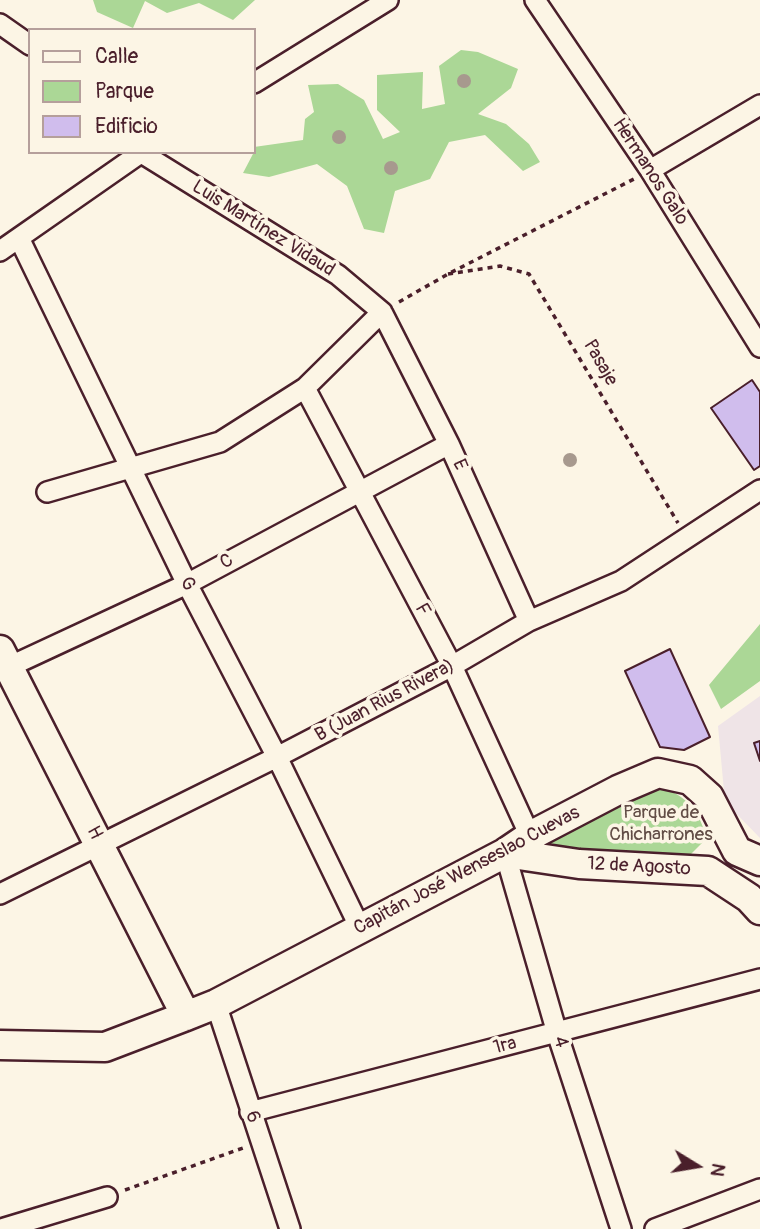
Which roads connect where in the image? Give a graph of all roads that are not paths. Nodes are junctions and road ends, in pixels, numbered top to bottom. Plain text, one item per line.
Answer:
1 (388, 0) edge
2 (535, 0) edge
3 (0, 24) edge
4 (28, 45) edge
5 (256, 82) edge
6 (760, 105) edge
7 (140, 154) edge
8 (143, 154) edge
9 (650, 170) junction
10 (19, 238) junction
11 (0, 251) edge
12 (382, 312) junction
13 (760, 347) edge
14 (305, 388) junction
15 (449, 444) junction
16 (132, 468) junction
17 (760, 491) edge
18 (47, 492) dead end
19 (358, 492) junction
20 (187, 584) junction
21 (529, 621) junction
22 (3, 662) edge
23 (452, 666) junction
24 (277, 757) junction
25 (530, 836) junction
26 (100, 846) junction
27 (505, 853) junction
28 (749, 856) edge
29 (708, 871) junction
30 (0, 894) edge
31 (760, 910) edge
32 (360, 928) junction
33 (760, 979) edge
34 (216, 1004) junction
35 (186, 1016) junction
36 (557, 1033) junction
37 (0, 1045) edge
38 (250, 1112) junction
39 (760, 1189) edge
40 (107, 1197) road end
41 (1, 1229) edge
42 (290, 1229) edge
43 (621, 1229) edge
44 (654, 1229) edge

1 - 5 street
2 - 9 street, Hermanos Galo
3 - 4 street
6 - 9 street
7 - 10 street
8 - 12 street, Luis Martínez Vidaud
9 - 13 street, Hermanos Galo
10 - 11 street
10 - 16 street, G
12 - 14 street
12 - 15 street, E
14 - 16 street
14 - 19 street, F
15 - 19 street, C
15 - 21 street, E
16 - 18 street
16 - 20 street, G
17 - 21 street, B (Juan Rius Rivera)
19 - 20 street, C
19 - 23 street, F
20 - 22 street, C
20 - 24 street, G
21 - 23 street, B (Juan Rius Rivera)
22 - 26 street, H
23 - 24 street, B (Juan Rius Rivera)
23 - 25 street, F
24 - 26 street, B (Juan Rius Rivera)
24 - 32 street, G
25 - 27 street, Capitán José Wenseslao Cuevas
25 - 28 street, Capitán José Wenseslao Cuevas
26 - 30 street, B (Juan Rius Rivera)
26 - 35 street, H
27 - 29 street, 12 de Agosto
27 - 32 street, Capitán José Wenseslao Cuevas
27 - 36 street, 4
28 - 29 street
29 - 31 street, 12 de Agosto
32 - 34 street, Capitán José Wenseslao Cuevas
33 - 36 street, 1ra
34 - 35 street, Capitán José Wenseslao Cuevas
34 - 38 street, 6
35 - 37 street, Capitán José Wenseslao Cuevas
36 - 38 street, 1ra
36 - 43 street, 4
38 - 42 street, 6
39 - 44 street
40 - 41 street

